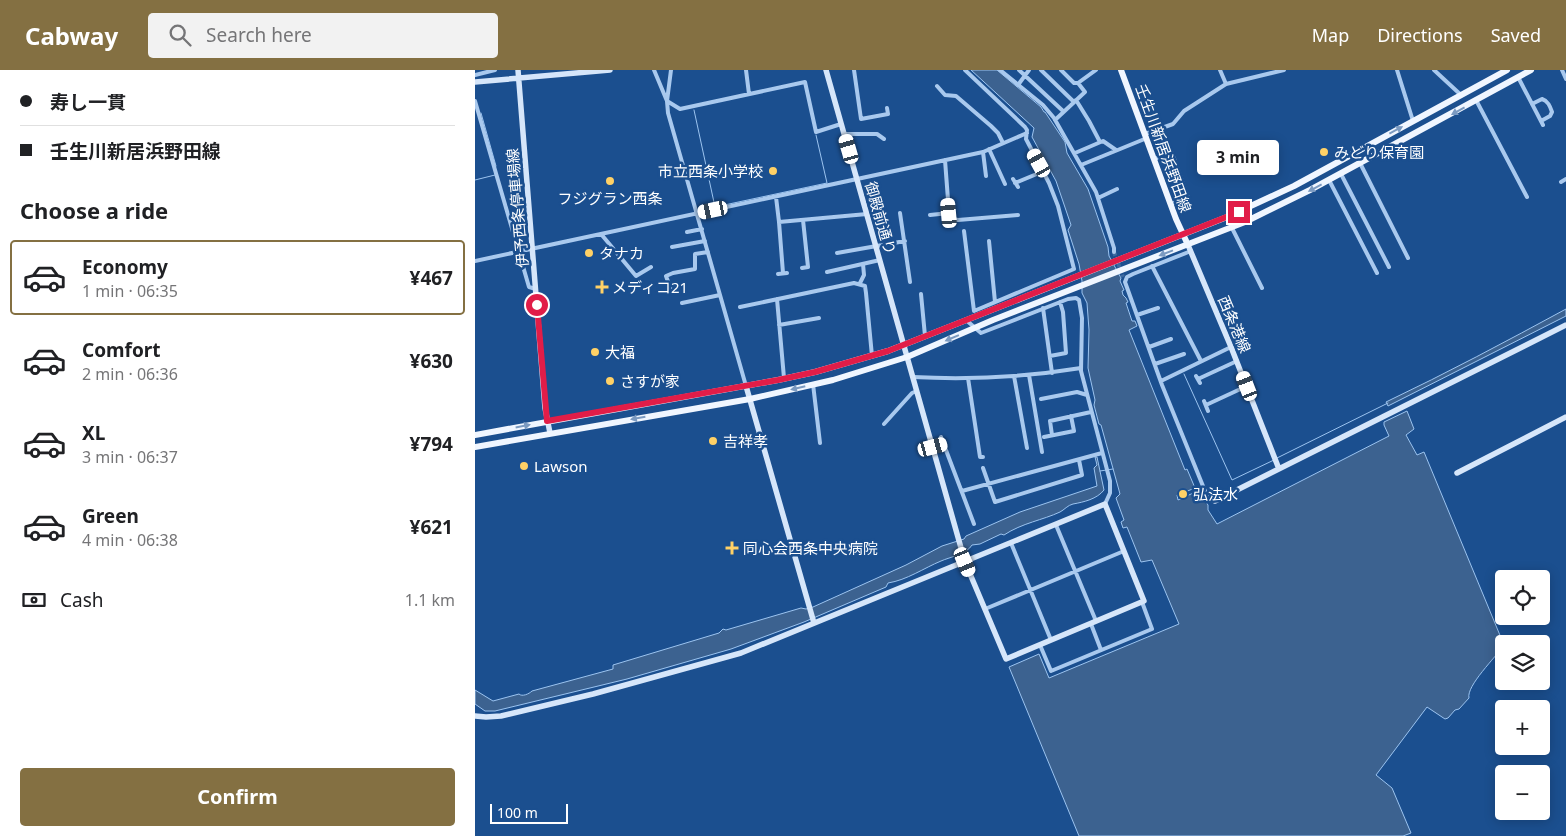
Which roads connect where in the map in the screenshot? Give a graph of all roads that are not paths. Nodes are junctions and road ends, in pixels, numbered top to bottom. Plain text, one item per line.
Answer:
1 (495, 70) edge
2 (518, 70) edge
3 (610, 70) edge
4 (654, 70) edge
5 (671, 70) edge
6 (746, 70) edge
7 (826, 70) edge
8 (854, 70) edge
9 (965, 70) edge
10 (1000, 70) edge
11 (1019, 70) edge
12 (1029, 70) edge
13 (1041, 70) edge
14 (1061, 70) edge
15 (1095, 70) edge
16 (1121, 70) edge
17 (1220, 70) edge
18 (1284, 70) edge
19 (1397, 70) edge
20 (1434, 70) edge
21 (1507, 70) edge
22 (1531, 70) edge
23 (1562, 70) edge
24 (475, 75) edge
25 (1025, 75) junction
26 (1518, 77) junction
27 (519, 78) junction
28 (1566, 79) edge
29 (475, 82) edge
30 (1078, 83) junction
31 (1226, 84) junction
32 (1018, 85) junction
33 (937, 86) dead end
34 (749, 94) junction
35 (1461, 95) junction
36 (1476, 100) junction
37 (475, 101) edge
38 (667, 101) junction
39 (1075, 101) junction
40 (1532, 104) junction
41 (887, 108) dead end
42 (1063, 111) junction
43 (1055, 120) junction
44 (1413, 121) junction
45 (841, 124) junction
46 (1027, 133) junction
47 (844, 134) junction
48 (1146, 136) junction
49 (884, 138) dead end
50 (1100, 142) junction
51 (1003, 143) junction
52 (989, 149) junction
53 (1116, 150) junction
54 (983, 152) junction
55 (1075, 153) junction
56 (1154, 159) junction
57 (945, 160) junction
58 (1360, 163) junction
59 (1081, 165) junction
60 (1044, 171) junction
61 (1341, 174) junction
62 (986, 176) dead end
63 (857, 179) junction
64 (1566, 179) edge
65 (1329, 180) junction
66 (1561, 182) dead end
67 (1005, 184) dead end
68 (1018, 187) dead end
69 (1117, 189) dead end
70 (776, 197) junction
71 (1098, 198) junction
72 (1527, 198) dead end
73 (1171, 204) junction
74 (900, 213) dead end
75 (949, 213) junction
76 (697, 214) junction
77 (867, 214) junction
78 (930, 215) dead end
79 (1018, 215) dead end
80 (803, 220) junction
81 (779, 222) junction
82 (1232, 228) junction
83 (702, 229) junction
84 (964, 231) dead end
85 (687, 232) dead end
86 (601, 234) junction
87 (1184, 234) junction
88 (905, 241) junction
89 (989, 241) dead end
90 (705, 242) junction
91 (876, 245) junction
92 (672, 247) dead end
93 (533, 248) junction
94 (1189, 248) junction
95 (518, 252) junction
96 (708, 252) junction
97 (1114, 252) tunnel mouth
98 (837, 254) dead end
99 (1408, 258) dead end
100 (880, 260) junction
101 (475, 261) edge
102 (863, 264) junction
103 (1152, 266) junction
104 (651, 267) dead end
105 (1389, 267) dead end
106 (802, 268) dead end
107 (827, 272) dead end
108 (783, 273) dead end
109 (1377, 273) dead end
110 (1123, 277) tunnel mouth
111 (910, 282) dead end
112 (1125, 282) junction
113 (861, 283) junction
114 (1262, 288) dead end
115 (536, 289) junction
116 (664, 292) dead end
117 (921, 294) dead end
118 (720, 295) junction
119 (777, 299) junction
120 (995, 302) junction
121 (1060, 302) junction
122 (682, 303) dead end
123 (740, 306) dead end
124 (988, 308) junction
125 (1043, 308) junction
126 (1158, 308) dead end
127 (1137, 315) junction
128 (819, 318) dead end
129 (966, 320) junction
130 (993, 320) junction
131 (779, 325) junction
132 (1566, 325) edge
133 (975, 328) junction
134 (925, 336) junction
135 (1171, 339) dead end
136 (903, 345) junction
137 (1149, 347) junction
138 (1231, 347) junction
139 (1184, 354) dead end
140 (872, 356) junction
141 (1049, 356) junction
142 (907, 357) junction
143 (1237, 361) junction
144 (1201, 362) junction
145 (1155, 364) junction
146 (1081, 368) junction
147 (1052, 372) junction
148 (1029, 375) junction
149 (1014, 376) junction
150 (913, 377) junction
151 (784, 378) junction
152 (968, 378) junction
153 (1198, 379) dead end
154 (1161, 381) junction
155 (813, 384) junction
156 (746, 386) junction
157 (1247, 386) junction
158 (917, 391) junction
159 (1087, 395) junction
160 (750, 399) junction
161 (1041, 399) dead end
162 (1208, 411) dead end
163 (1091, 412) junction
164 (1071, 416) junction
165 (1566, 417) edge
166 (547, 421) junction
167 (884, 424) dead end
168 (550, 433) junction
169 (475, 435) edge
170 (1052, 435) junction
171 (941, 436) dead end
172 (1044, 437) dead end
173 (819, 443) dead end
174 (944, 444) junction
175 (475, 447) edge
176 (933, 447) junction
177 (1027, 448) dead end
178 (1042, 452) dead end
179 (1102, 453) junction
180 (983, 457) dead end
181 (1079, 460) junction
182 (983, 468) dead end
183 (1279, 469) junction
184 (1457, 473) dead end
185 (988, 485) junction
186 (962, 491) junction
187 (1215, 501) joint
188 (1105, 504) junction
189 (974, 524) dead end
190 (1056, 525) junction
191 (1011, 543) junction
192 (1124, 551) junction
193 (964, 559) junction
194 (1075, 572) junction
195 (1031, 590) junction
196 (1142, 602) junction
197 (985, 609) junction
198 (813, 621) junction
199 (1093, 622) junction
200 (1051, 640) junction
201 (1040, 645) junction
202 (1101, 650) junction
203 (475, 716) edge

1 - 24 street
2 - 27 street, 伊予西条停車場線
3 - 27 street
4 - 38 street
5 - 38 street
6 - 34 street
7 - 45 street, 御殿前通り
8 - 41 street
9 - 46 street
10 - 32 street
11 - 25 street
12 - 25 street
13 - 39 street
14 - 30 street
15 - 30 street
16 - 48 main road, 壬生川新居浜野田線
17 - 31 street
18 - 31 street
19 - 44 street
20 - 35 street
21 - 35 main road, 壬生川新居浜野田線
22 - 26 main road
23 - 28 street
25 - 32 street
25 - 42 street
26 - 36 main road
26 - 40 street
27 - 29 street
27 - 93 street, 伊予西条停車場線
30 - 39 street
31 - 48 street
32 - 43 street
33 - 51 street
34 - 38 street
34 - 45 street
35 - 44 main road, 壬生川新居浜野田線
36 -> 58 main road
36 - 72 street
37 - 95 street
38 - 76 street
39 - 42 street
39 - 50 street
40 - 40 street
42 - 43 street
43 - 55 street
87 -> 44 main road, 壬生川新居浜野田線
45 - 47 street, 御殿前通り
46 - 51 street
46 - 60 street
47 - 49 street
47 - 63 street, 御殿前通り
48 - 53 street
48 - 56 main road, 壬生川新居浜野田線
50 - 53 street
50 - 55 street
51 - 52 street
52 - 54 street
52 - 67 street
53 - 59 street
54 - 57 street
54 - 62 street
55 - 59 street
56 - 73 main road, 壬生川新居浜野田線
56 - 73 street
57 - 63 street
57 - 75 street
58 - 61 main road
58 - 99 street
59 - 71 street
60 - 68 street
60 - 120 street
61 - 65 main road
61 - 105 street
63 - 70 street
63 - 77 street, 御殿前通り
64 - 66 street
65 -> 82 main road
65 - 109 street
69 - 71 street
70 - 76 street
70 - 81 street
71 - 97 street
73 - 87 main road, 壬生川新居浜野田線
74 - 88 street
75 - 78 street
75 - 79 street
76 - 83 street
76 - 86 street
77 - 80 street
77 - 91 street, 御殿前通り
80 - 81 street
80 - 106 street
81 - 108 street
82 - 94 main road
82 - 114 street
83 - 85 street
83 - 90 street
84 - 124 street
86 - 93 street
86 - 104 street
87 - 94 main road, 壬生川新居浜野田線
87 - 124 main road, 壬生川新居浜野田線
88 - 91 street
88 - 111 street
89 - 120 street
90 - 92 street
90 - 96 street
91 - 98 street
91 - 100 street, 御殿前通り
93 - 95 street
93 - 115 street, 伊予西条停車場線
94 - 103 street
94 -> 130 main road
94 - 138 street, 西条港線
95 - 101 street
95 - 115 street
96 - 116 street
96 - 118 street
100 - 102 street
100 - 136 street, 御殿前通り
102 - 107 street
102 - 113 street
103 - 112 street
103 - 144 street
110 - 112 street
112 - 127 street
113 - 119 street
113 - 140 street
115 - 166 street, 伊予西条停車場線
117 - 134 street
118 - 122 street
118 - 156 street
119 - 123 street
119 - 131 street
120 - 124 street
121 - 125 street
121 - 141 street
121 - 146 street
124 - 129 main road, 壬生川新居浜野田線
124 - 130 street
125 - 133 street
125 - 141 street
126 - 127 street
127 - 137 street
128 - 131 street
129 - 133 street
129 - 134 main road, 壬生川新居浜野田線
130 - 133 main road
131 - 151 street
132 - 183 street
133 -> 142 main road
134 - 136 main road, 壬生川新居浜野田線
135 - 137 street
136 - 140 main road, 壬生川新居浜野田線
136 - 142 street, 御殿前通り
137 - 145 street
138 - 143 street, 西条港線
138 - 144 street
139 - 145 street
140 - 151 main road, 壬生川新居浜野田線
141 - 147 street
142 - 150 street, 御殿前通り
142 - 155 main road
143 - 153 street
143 - 157 street, 西条港線
144 - 154 street
145 - 154 street
146 - 147 street
146 - 159 street
147 - 148 street
148 - 149 street
148 - 178 street
149 - 152 street
149 - 177 street
150 - 152 street
150 - 158 street, 御殿前通り
151 - 156 main road, 壬生川新居浜野田線
152 - 180 street
154 - 187 street
155 -> 160 main road
155 - 173 street
156 - 160 street
156 - 166 main road, 壬生川新居浜野田線
157 - 162 street
157 - 183 street, 西条港線
158 - 167 street
158 - 176 street, 御殿前通り
159 - 161 street
159 - 163 street
160 -> 168 main road
160 - 198 street
163 - 164 street
163 - 179 street
164 - 170 street
164 - 170 street
165 - 184 street
166 - 168 street, 伊予西条停車場線
169 -> 166 main road, 壬生川新居浜野田線
168 - 175 main road
170 - 172 street
171 - 174 street
174 - 176 street
174 - 186 street
176 - 193 street, 御殿前通り
179 - 181 street
179 - 188 street
181 - 185 street
181 - 185 street
182 - 185 street
183 - 187 street
185 - 186 street
186 - 189 street
188 - 190 street
188 - 192 street
190 - 191 street
190 - 194 street
191 - 193 street
191 - 195 street
192 - 194 street
192 - 196 street
193 - 197 street, 御殿前通り
193 - 198 street
194 - 195 street
194 - 199 street
195 - 197 street
195 - 200 street
196 - 199 street
196 - 202 street
197 - 201 street, 御殿前通り
198 - 203 street
199 - 200 street
199 - 202 street
200 - 201 street
201 - 202 street

